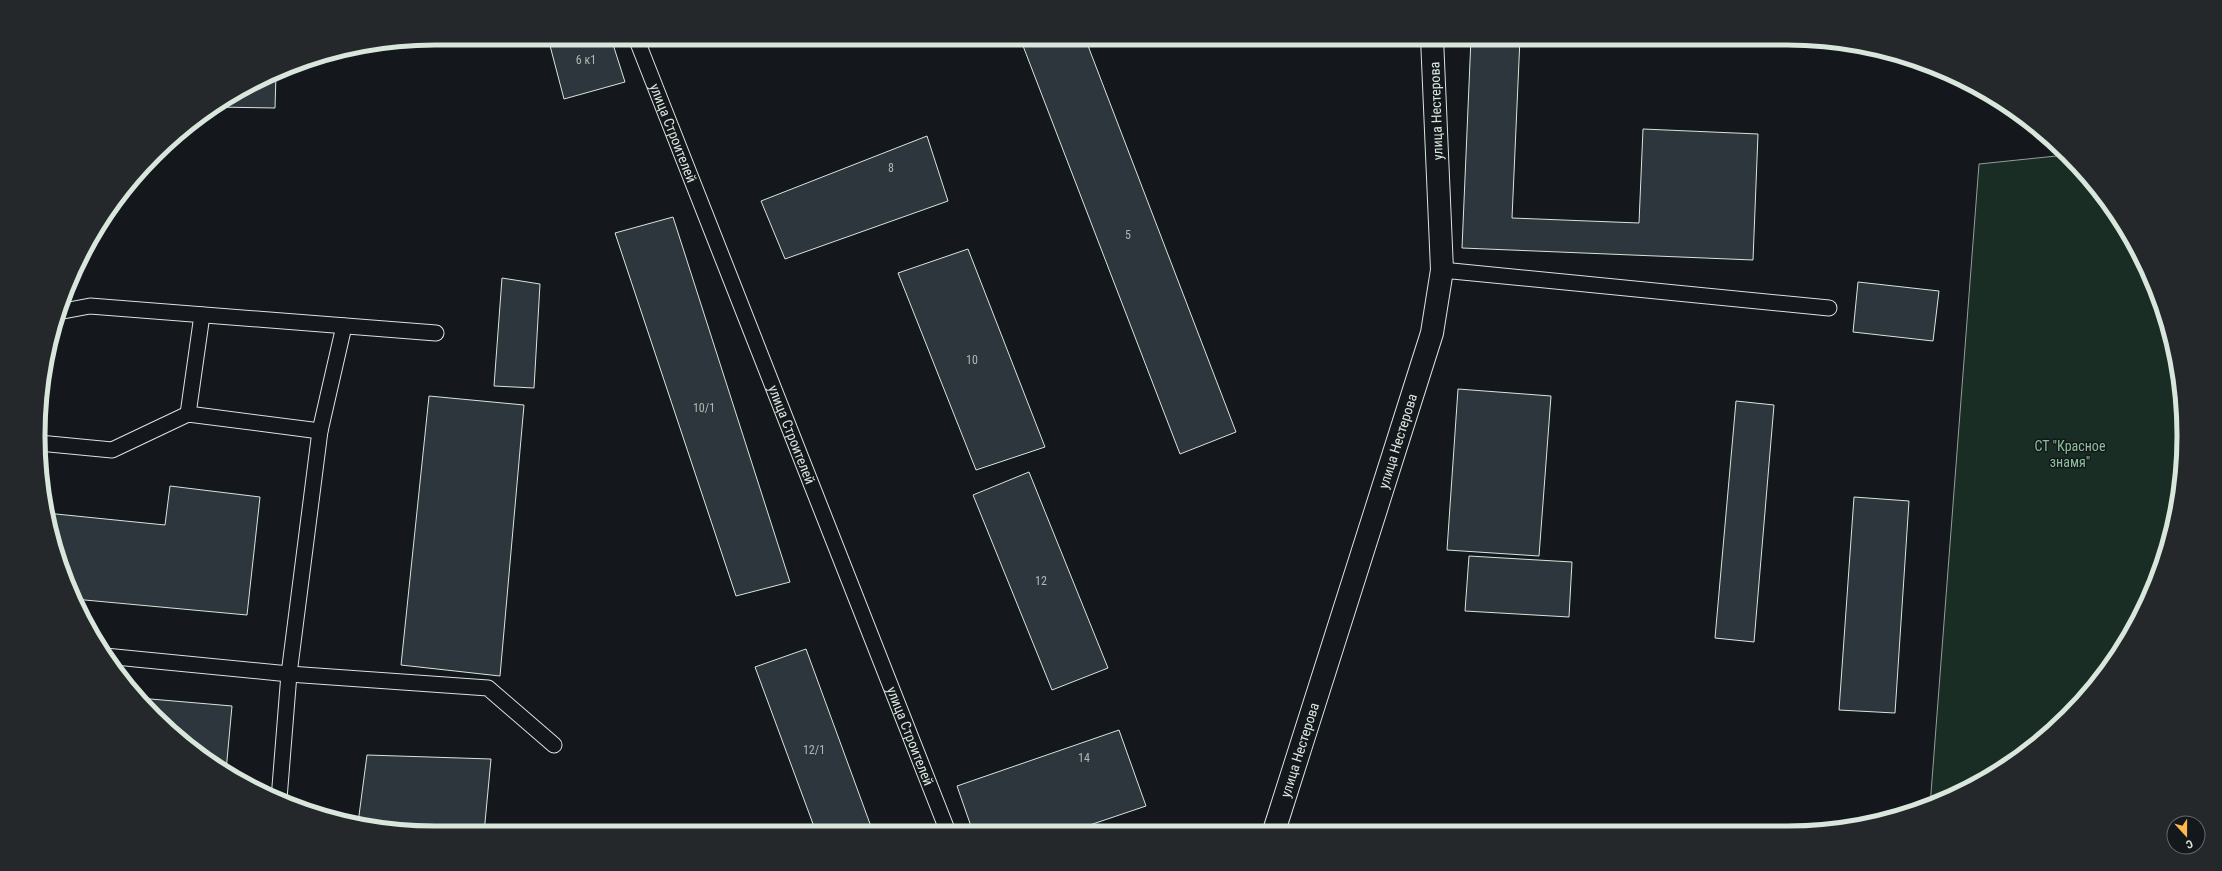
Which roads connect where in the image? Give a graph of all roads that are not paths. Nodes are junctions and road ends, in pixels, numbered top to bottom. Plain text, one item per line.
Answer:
1 (639, 45) edge
2 (1432, 45) edge
3 (1442, 270) junction
4 (1829, 308) dead end
5 (66, 311) edge
6 (202, 315) junction
7 (344, 326) junction
8 (436, 333) dead end
9 (188, 414) junction
10 (320, 431) junction
11 (45, 444) edge
12 (115, 657) edge
13 (288, 674) junction
14 (554, 745) dead end
15 (279, 793) edge
16 (946, 826) edge
17 (1276, 826) edge

1 - 16 lane, улица Строителей
2 - 3 street, улица Нестерова
3 - 4 lane
3 - 17 street, улица Нестерова
5 - 6 lane
6 - 7 lane
6 - 9 lane
7 - 8 lane
7 - 10 lane
9 - 10 lane
9 - 11 lane
10 - 13 lane
12 - 13 lane
13 - 14 lane
13 - 15 lane

